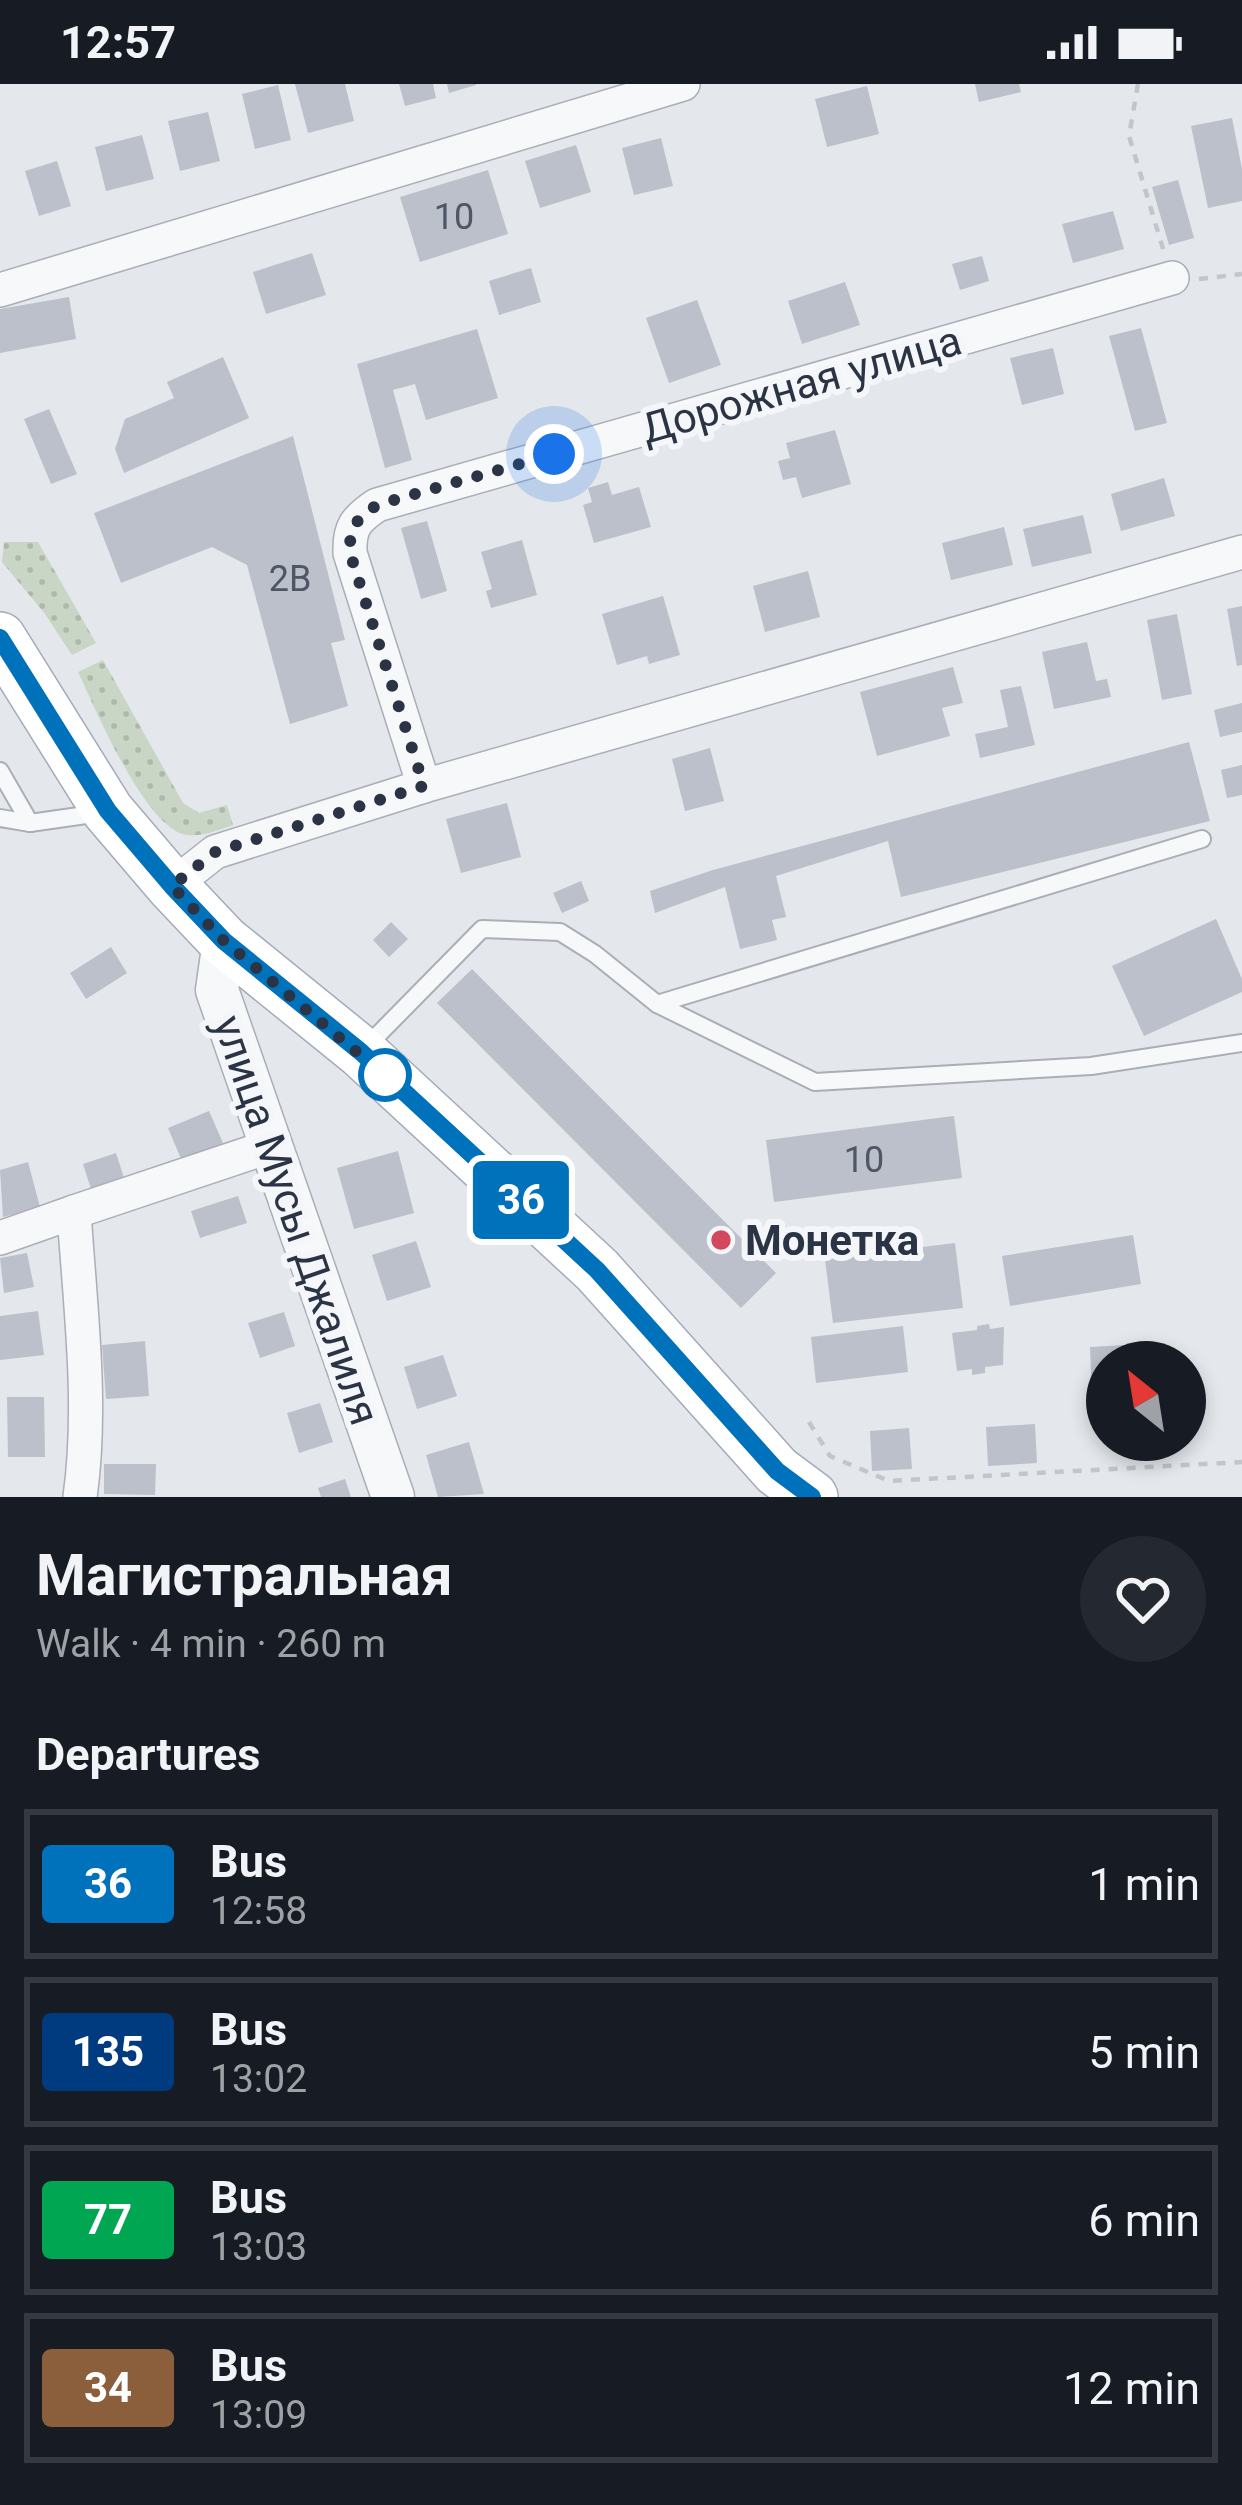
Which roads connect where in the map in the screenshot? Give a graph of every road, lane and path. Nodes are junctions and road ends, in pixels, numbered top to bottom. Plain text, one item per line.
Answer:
1 (683, 84) edge
2 (1138, 84) edge
3 (1242, 274) edge
4 (1172, 278) junction
5 (0, 290) edge
6 (1242, 552) edge
7 (0, 638) edge
8 (0, 771) edge
9 (424, 786) junction
10 (108, 811) junction
11 (0, 818) edge
12 (30, 823) junction
13 (1202, 838) dead end
14 (172, 886) junction
15 (224, 941) junction
16 (657, 1004) junction
17 (1242, 1043) edge
18 (361, 1052) junction
19 (274, 1144) junction
20 (74, 1213) junction
21 (0, 1238) edge
22 (809, 1422) dead end
23 (1242, 1462) edge
24 (80, 1497) edge
25 (393, 1497) edge
26 (812, 1497) edge

1 - 5 street
2 - 4 path
3 - 4 path
4 - 9 street, Дорожная улица
6 - 9 street
7 - 10 main road
8 - 12 lane
9 - 14 street
10 - 12 lane
10 - 14 main road
11 - 12 lane
13 - 16 lane
14 - 15 main road
15 - 18 main road
15 - 19 street, улица Мусы Джалиля
16 - 17 lane
16 - 18 lane
18 - 26 main road
19 - 20 street
19 - 25 street, улица Мусы Джалиля
20 - 21 street
20 - 24 street
22 - 23 path

